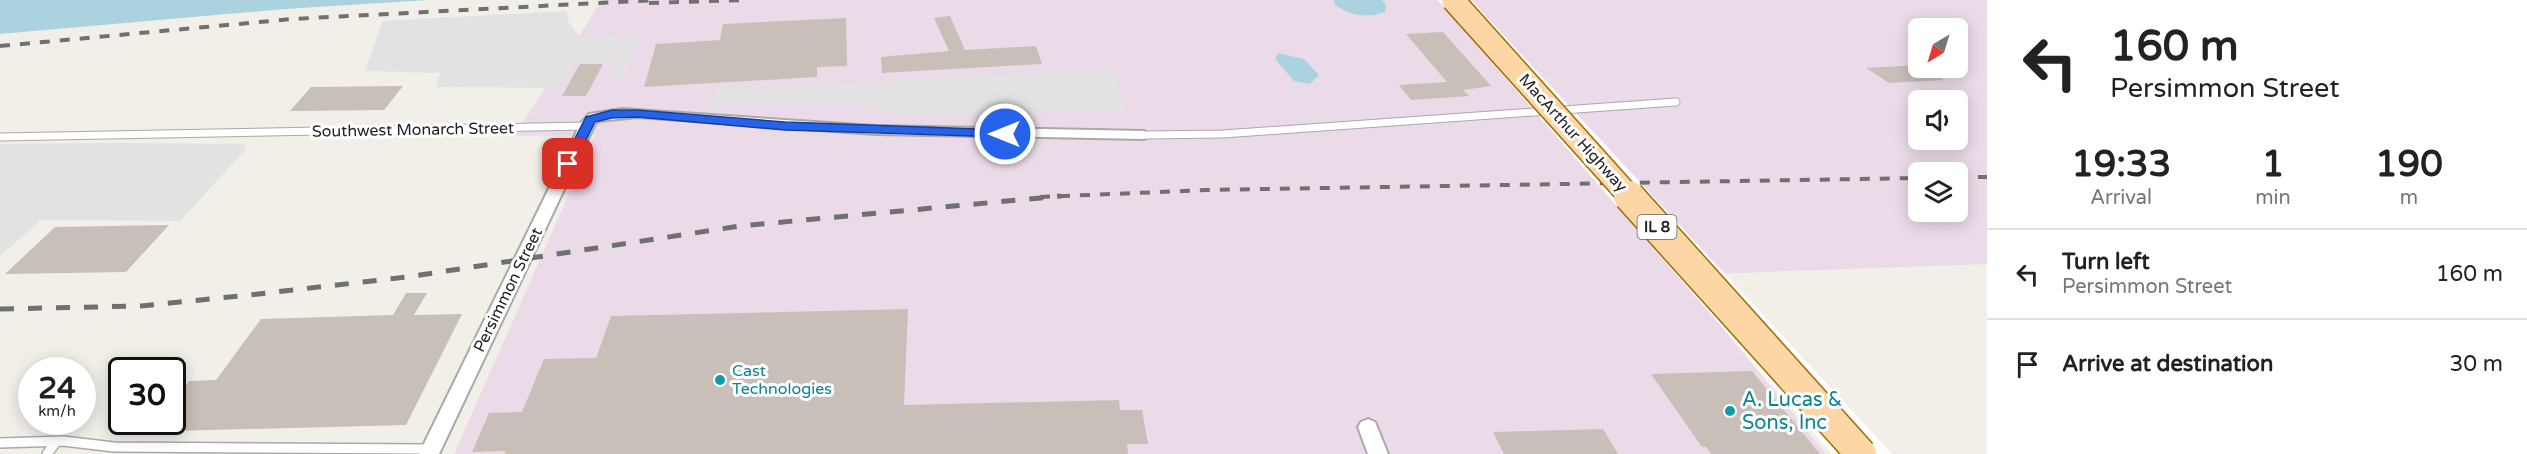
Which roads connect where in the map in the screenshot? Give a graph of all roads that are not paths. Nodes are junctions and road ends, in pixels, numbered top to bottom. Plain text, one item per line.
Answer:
1 (1453, 0) edge
2 (1676, 102) dead end
3 (587, 126) junction
4 (1144, 135) joint
5 (0, 137) edge
6 (1368, 427) dead end
7 (56, 442) junction
8 (0, 443) edge
9 (430, 451) edge
10 (47, 454) edge
11 (1378, 454) edge
12 (1861, 454) edge

1 - 12 main road, MacArthur Highway / IL 8, bridge
2 - 4 lane
3 - 4 street, Southwest Monarch Street
3 - 5 lane, Southwest Monarch Street
3 - 9 street, Persimmon Street
6 - 11 street
7 - 8 lane
7 - 9 lane
7 - 10 lane

